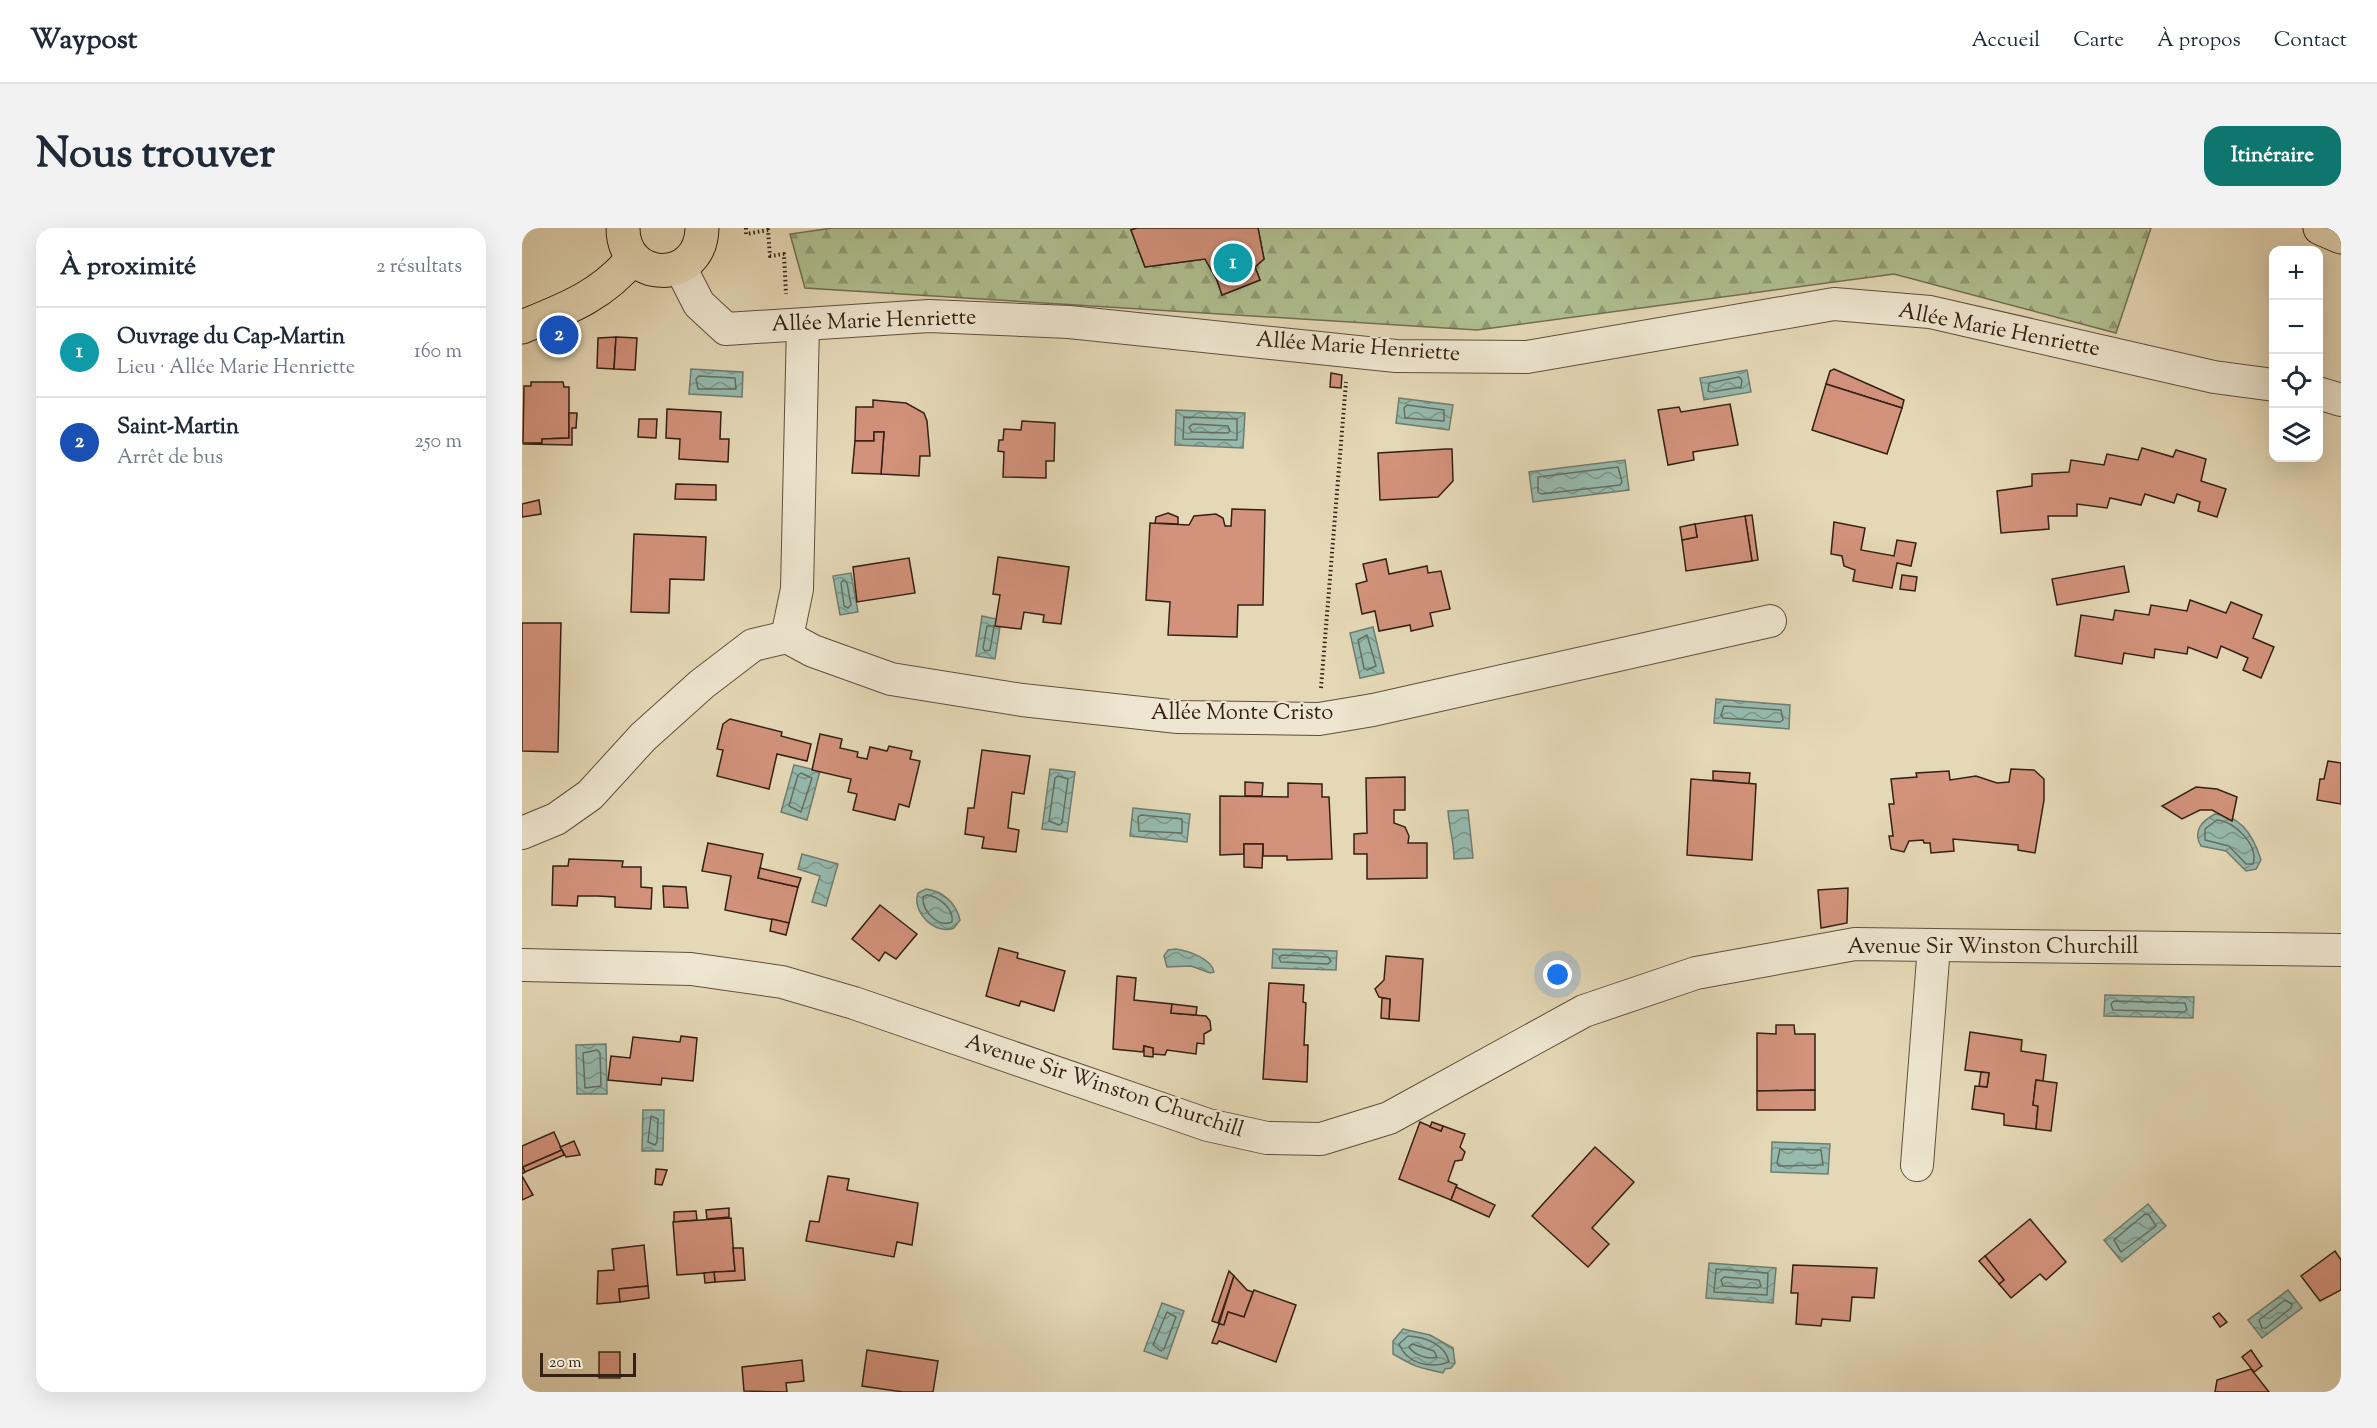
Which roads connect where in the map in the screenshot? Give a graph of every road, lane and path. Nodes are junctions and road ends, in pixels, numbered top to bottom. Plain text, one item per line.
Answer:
1 (702, 228) edge
2 (746, 228) edge
3 (2320, 228) edge
4 (2341, 237) edge
5 (628, 243) edge
6 (680, 267) junction
7 (785, 279) dead end
8 (803, 324) junction
9 (522, 327) edge
10 (1349, 351) junction
11 (2269, 384) edge
12 (2323, 394) edge
13 (2341, 400) edge
14 (1770, 621) dead end
15 (787, 637) junction
16 (1319, 719) junction
17 (522, 833) edge
18 (1934, 946) junction
19 (2341, 950) edge
20 (522, 964) edge
21 (1917, 1166) dead end

1 - 6 main road
2 - 7 path
3 - 4 main road
5 - 6 main road
5 - 9 main road
6 - 8 street, Allée Marie Henriette
8 - 10 street, Allée Marie Henriette
8 - 15 street
10 - 11 street, Allée Marie Henriette
10 - 16 path
12 - 13 street
14 - 16 street, Allée Monte Cristo
15 - 16 street, Allée Monte Cristo
15 - 17 street
18 - 19 street, Avenue Sir Winston Churchill
18 - 20 street, Avenue Sir Winston Churchill
18 - 21 street

